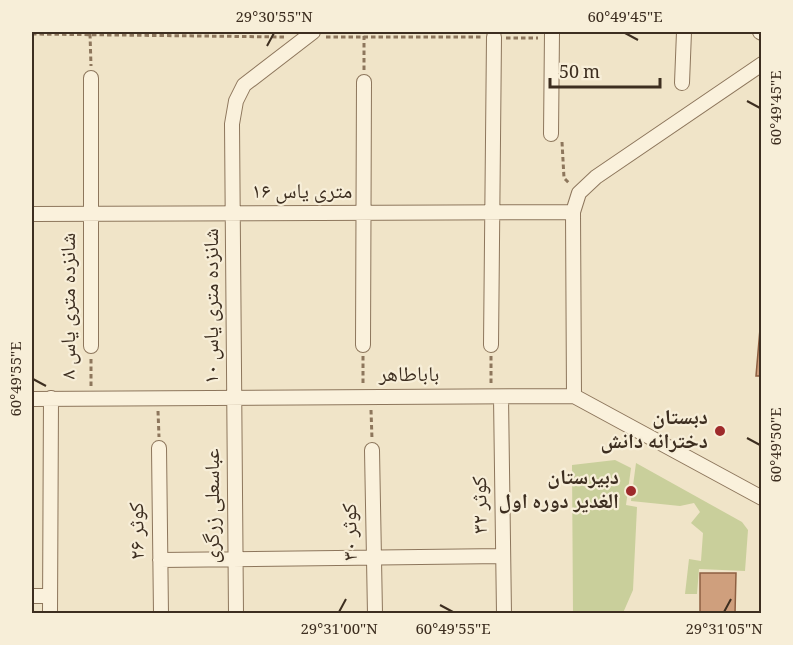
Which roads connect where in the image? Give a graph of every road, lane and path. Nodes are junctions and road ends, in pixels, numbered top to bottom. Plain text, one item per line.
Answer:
1 (313, 32) edge
2 (552, 32) edge
3 (684, 32) edge
4 (90, 34) dead end
5 (364, 36) dead end
6 (494, 37) dead end
7 (762, 64) edge
8 (91, 78) joint
9 (364, 82) joint
10 (682, 83) dead end
11 (551, 134) joint
12 (579, 193) junction
13 (573, 212) junction
14 (364, 213) junction
15 (492, 213) junction
16 (32, 214) edge
17 (91, 214) junction
18 (233, 214) junction
19 (363, 345) joint
20 (491, 345) joint
21 (91, 346) joint
22 (574, 396) junction
23 (367, 397) junction
24 (496, 397) junction
25 (51, 398) junction
26 (92, 398) junction
27 (158, 398) junction
28 (234, 398) junction
29 (32, 399) edge
30 (159, 448) joint
31 (372, 450) joint
32 (762, 498) edge
33 (503, 556) junction
34 (374, 557) junction
35 (236, 559) junction
36 (160, 560) junction
37 (32, 596) edge
38 (50, 596) junction
39 (50, 614) edge
40 (161, 614) edge
41 (236, 614) edge
42 (375, 614) edge
43 (504, 614) edge

1 - 18 street, شانزده متری یاس ۱۰
2 - 11 street
3 - 10 street
4 - 8 path
5 - 9 path
6 - 15 street
7 - 12 street
8 - 17 street, شانزده متری یاس ۸
9 - 14 street
11 - 12 path
12 - 13 street
13 - 15 street, ۱۶ متری یاس
13 - 22 street
14 - 15 street, ۱۶ متری یاس
14 - 18 street, ۱۶ متری یاس
14 - 19 street
15 - 20 street
16 - 17 street, ۱۶ متری یاس
17 - 18 street, ۱۶ متری یاس
17 - 21 street, شانزده متری یاس ۸
18 - 28 street, شانزده متری یاس ۱۰
19 - 23 path
20 - 24 path
21 - 26 path, شانزده متری یاس ۸
22 - 24 street, باباطاهر
22 - 32 street, باباطاهر
23 - 24 street, باباطاهر
23 - 28 street, باباطاهر
23 - 31 path
24 - 33 street, کوثر ۳۲
25 - 26 street, باباطاهر
25 - 29 street, باباطاهر
25 - 38 street
26 - 27 street, باباطاهر
27 - 28 street, باباطاهر
27 - 30 path
28 - 35 street, عباسعلی زرگری
30 - 36 street, کوثر ۲۶
31 - 34 street, کوثر ۳۰
33 - 34 street
33 - 43 street, کوثر ۳۲
34 - 35 street
34 - 42 street, کوثر ۳۰
35 - 36 street
35 - 41 street, عباسعلی زرگری
36 - 40 street, کوثر ۲۶
37 - 38 street
38 - 39 street

